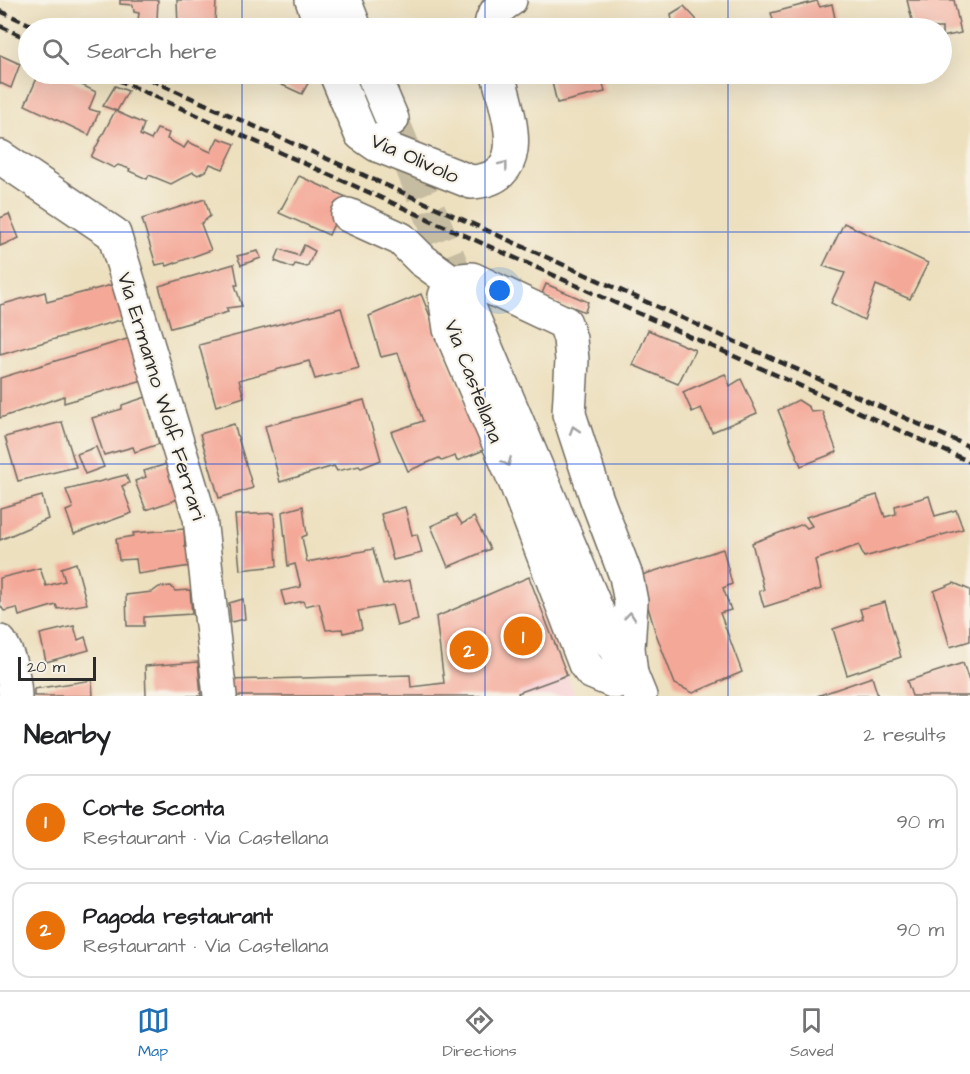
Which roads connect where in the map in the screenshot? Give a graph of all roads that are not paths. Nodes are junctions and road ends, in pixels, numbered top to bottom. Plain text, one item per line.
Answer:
1 (312, 0) edge
2 (344, 0) edge
3 (510, 0) edge
4 (318, 18) edge
5 (351, 18) edge
6 (493, 18) edge
7 (340, 84) edge
8 (377, 84) edge
9 (500, 84) edge
10 (392, 119) tunnel mouth
11 (0, 157) edge
12 (348, 215) dead end
13 (451, 281) junction
14 (470, 310) tunnel mouth
15 (0, 642) edge
16 (626, 687) edge
17 (15, 696) edge
18 (220, 696) edge

1 - 4 street
2 - 5 street
3 - 6 street
7 -> 9 street, Via Olivolo
8 - 10 street
11 - 18 street, Via Ermanno Wolf Ferrari
12 - 13 street
13 -> 16 street, Via Castellana
16 -> 13 street
14 - 16 street, Via Castellana
15 - 17 street

